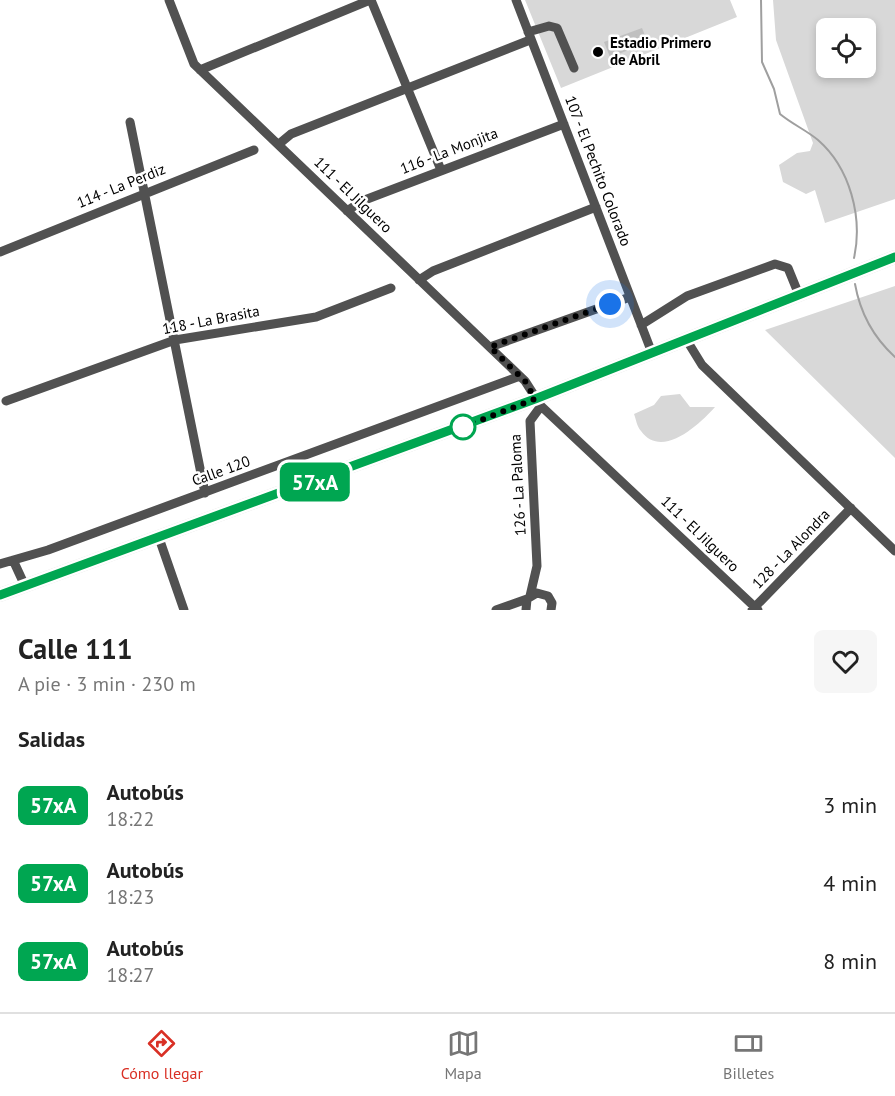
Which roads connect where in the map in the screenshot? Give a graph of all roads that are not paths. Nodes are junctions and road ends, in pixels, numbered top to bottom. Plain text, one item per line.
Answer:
1 (169, 0) edge
2 (370, 0) edge
3 (516, 0) edge
4 (529, 36) junction
5 (573, 68) dead end
6 (200, 70) junction
7 (407, 88) junction
8 (130, 122) dead end
9 (564, 124) junction
10 (279, 144) junction
11 (254, 150) dead end
12 (441, 170) junction
13 (145, 192) junction
14 (596, 207) junction
15 (347, 211) junction
16 (0, 252) edge
17 (895, 257) edge
18 (420, 280) junction
19 (391, 288) dead end
20 (799, 295) junction
21 (630, 297) junction
22 (641, 325) junction
23 (686, 339) junction
24 (175, 340) junction
25 (490, 347) junction
26 (652, 352) junction
27 (520, 376) junction
28 (6, 401) dead end
29 (538, 403) junction
30 (205, 493) junction
31 (851, 508) junction
32 (159, 538) junction
33 (895, 552) edge
34 (13, 560) junction
35 (0, 564) edge
36 (537, 566) junction
37 (25, 586) junction
38 (0, 595) edge
39 (527, 604) edge
40 (552, 605) edge
41 (755, 609) edge
42 (184, 610) edge
43 (496, 610) edge

1 - 6 street, 111 - El Jilguero
2 - 6 street
2 - 7 street
3 - 4 street, 107 - El Pechito Colorado
4 - 5 street
4 - 7 street
4 - 9 street, 107 - El Pechito Colorado
6 - 10 street, 111 - El Jilguero
7 - 10 street
7 - 12 street
8 - 13 street
9 - 12 street, 116 - La Monjita
9 - 14 street, 107 - El Pechito Colorado
10 - 15 street, 111 - El Jilguero
11 - 13 street, 114 - La Perdiz
12 - 15 street, 116 - La Monjita
13 - 16 street, 114 - La Perdiz
13 - 24 street
14 - 18 street
14 - 21 street, 107 - El Pechito Colorado
15 - 18 street, 111 - El Jilguero
17 - 20 main road
18 - 25 street, 111 - El Jilguero
19 - 24 street, 118 - La Brasita
20 - 22 street
20 - 23 main road
21 - 22 street, 107 - El Pechito Colorado
21 - 25 street
22 - 26 street, 107 - El Pechito Colorado
23 - 26 main road
23 - 31 street
24 - 28 street, 118 - La Brasita
24 - 30 street
25 - 27 street, 111 - El Jilguero
26 - 29 main road
27 - 29 street, 111 - El Jilguero
27 - 30 street, Calle 120
29 - 32 main road
29 - 36 street, 126 - La Paloma
29 - 41 street, 111 - El Jilguero
30 - 34 street, Calle 120
31 - 33 street
31 - 41 street, 128 - La Alondra
32 - 37 main road
32 - 42 street
34 - 35 street, Calle 120
34 - 37 street
36 - 39 street, 126 - La Paloma
36 - 40 street, 126 - La Paloma
37 - 38 main road
39 - 40 street
39 - 43 street

